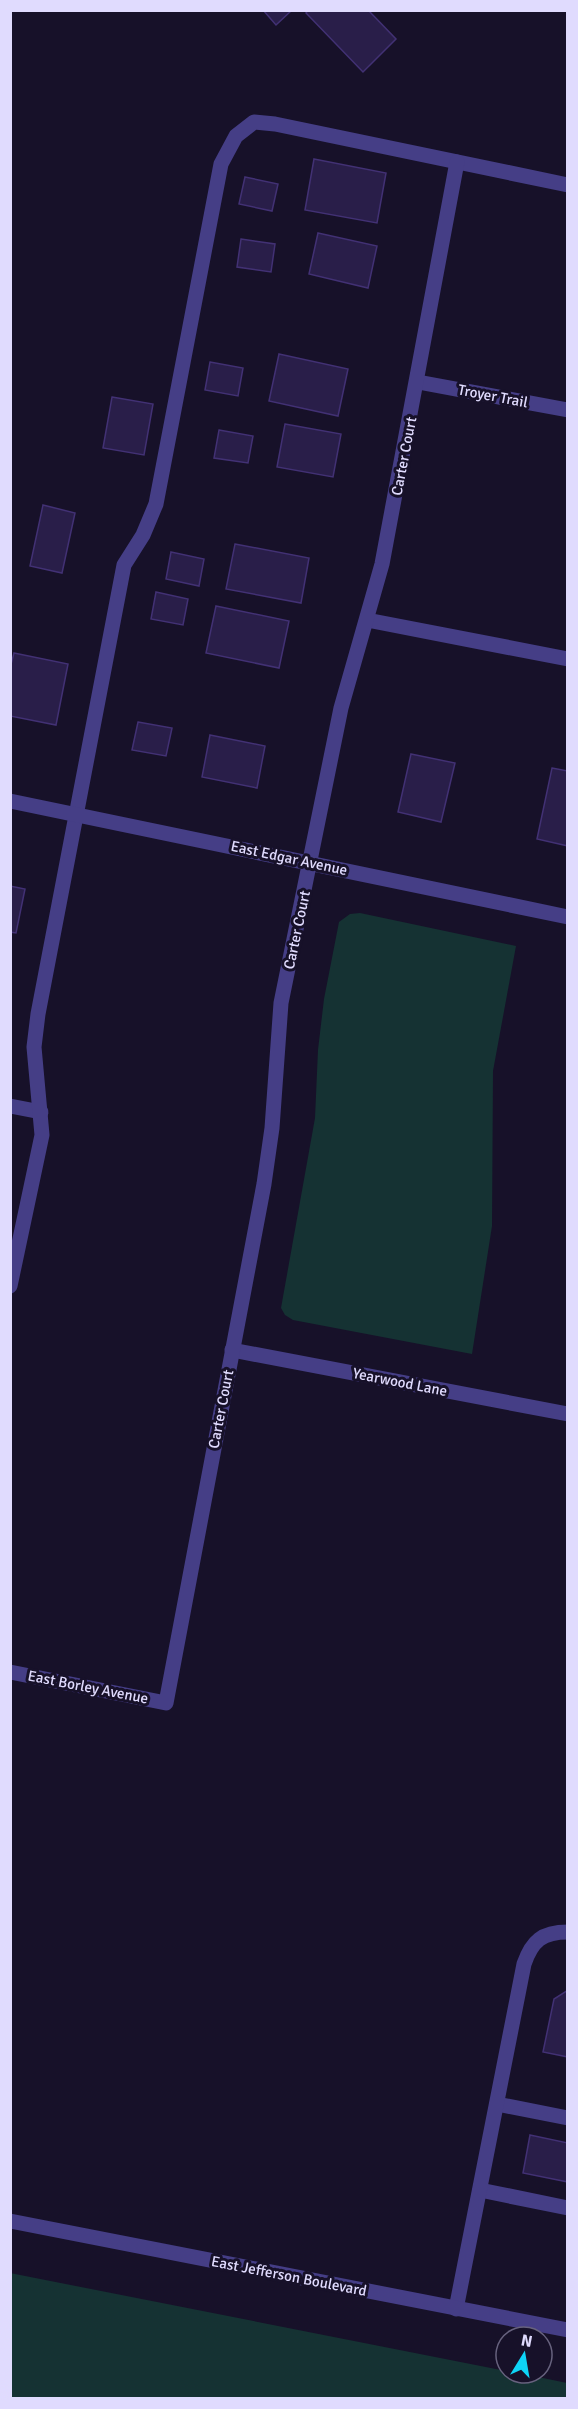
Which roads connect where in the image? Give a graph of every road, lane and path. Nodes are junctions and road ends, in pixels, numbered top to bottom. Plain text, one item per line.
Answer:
1 (457, 162) junction
2 (567, 185) edge
3 (418, 382) junction
4 (567, 410) edge
5 (367, 620) junction
6 (567, 659) edge
7 (10, 801) edge
8 (77, 814) junction
9 (311, 862) junction
10 (567, 916) edge
11 (10, 1106) edge
12 (41, 1112) junction
13 (10, 1286) edge
14 (232, 1350) junction
15 (567, 1414) edge
16 (10, 1672) edge
17 (166, 1703) joint
18 (567, 1932) edge
19 (497, 2104) junction
20 (567, 2118) edge
21 (480, 2190) junction
22 (567, 2208) edge
23 (10, 2221) edge
24 (456, 2309) junction
25 (567, 2330) edge

1 - 2 street
1 - 3 street, Carter Court
1 - 8 street
3 - 4 street, Troyer Trail
3 - 5 street, Carter Court
5 - 6 street
5 - 9 street, Carter Court
7 - 8 street, East Edgar Avenue
8 - 9 street, East Edgar Avenue
8 - 12 street
9 - 10 street, East Edgar Avenue
9 - 14 street, Carter Court
11 - 12 street
12 - 13 street
14 - 15 street, Yearwood Lane
14 - 17 street, Carter Court
16 - 17 street, East Borley Avenue
18 - 19 street
19 - 20 street
19 - 21 street
21 - 22 street
21 - 24 street
23 - 24 street, East Jefferson Boulevard
24 - 25 street, East Jefferson Boulevard

